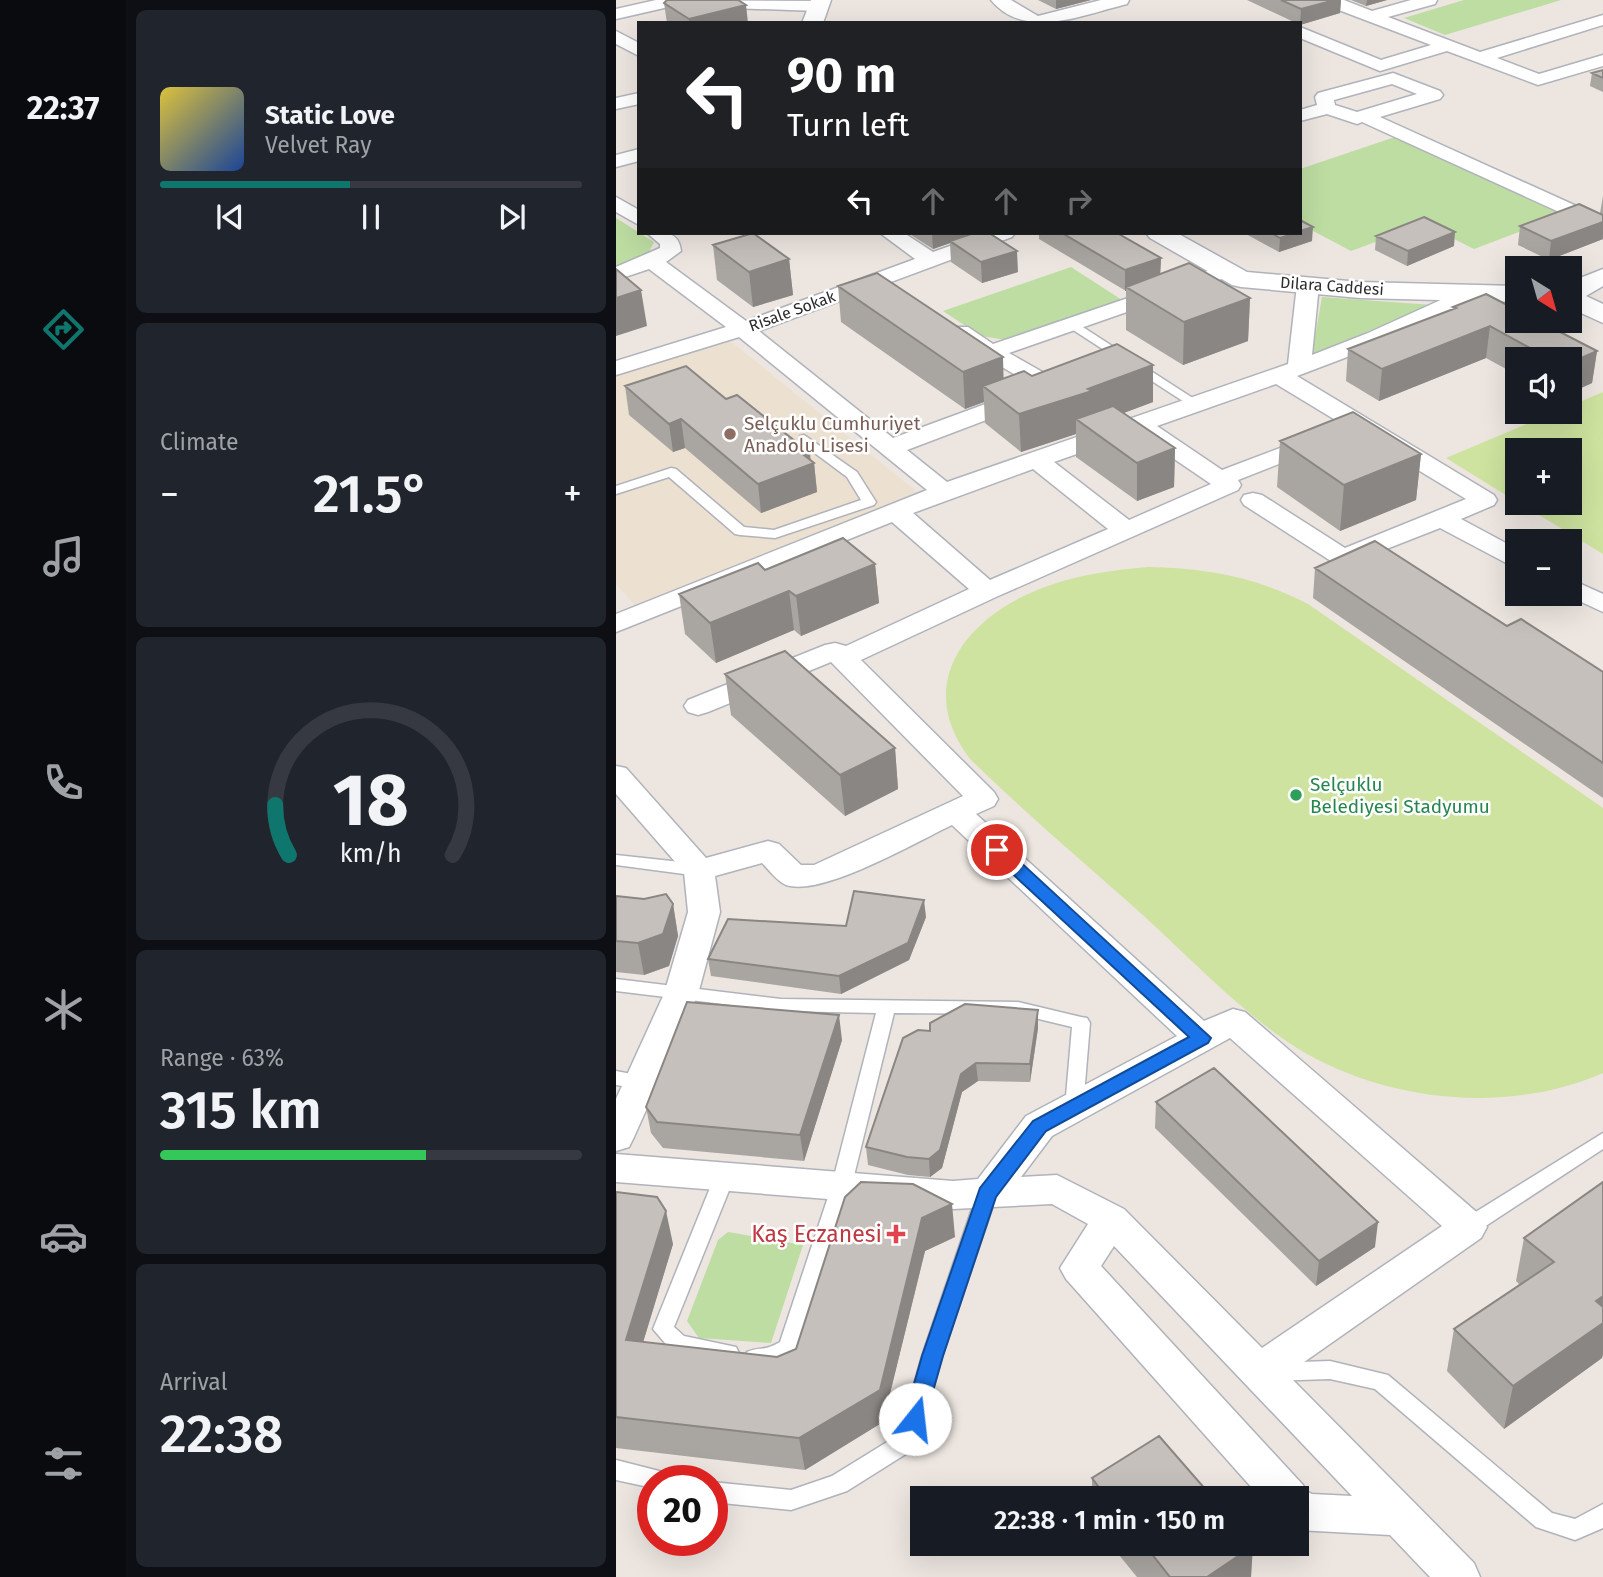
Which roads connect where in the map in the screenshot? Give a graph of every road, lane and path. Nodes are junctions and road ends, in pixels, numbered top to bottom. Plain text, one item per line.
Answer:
1 (999, 0) edge
2 (1121, 0) edge
3 (1429, 0) edge
4 (651, 3) edge
5 (817, 10) edge
6 (616, 14) edge
7 (1316, 16) edge
8 (1372, 16) junction
9 (1603, 20) edge
10 (1032, 21) edge
11 (1038, 21) edge
12 (616, 36) edge
13 (1448, 45) junction
14 (637, 50) edge
15 (1482, 57) junction
16 (1603, 60) edge
17 (637, 99) edge
18 (616, 104) edge
19 (1327, 108) junction
20 (1302, 115) edge
21 (1363, 116) junction
22 (637, 156) edge
23 (616, 161) edge
24 (616, 203) edge
25 (637, 218) edge
26 (1603, 226) edge
27 (660, 235) edge
28 (893, 235) edge
29 (1000, 235) edge
30 (1163, 235) edge
31 (652, 261) junction
32 (933, 261) junction
33 (1226, 271) junction
34 (616, 274) edge
35 (1603, 277) edge
36 (880, 279) junction
37 (1308, 285) junction
38 (1582, 286) edge
39 (1475, 293) junction
40 (902, 294) edge
41 (1505, 294) edge
42 (1582, 304) edge
43 (1603, 315) edge
44 (946, 323) edge
45 (1071, 324) junction
46 (743, 329) junction
47 (990, 352) junction
48 (616, 368) edge
49 (1289, 371) junction
50 (1196, 404) junction
51 (1139, 424) junction
52 (1359, 424) junction
53 (804, 439) dead end
54 (889, 448) junction
55 (1037, 460) junction
56 (1220, 479) junction
57 (616, 490) edge
58 (944, 492) junction
59 (1253, 500) dead end
60 (896, 512) junction
61 (1441, 518) junction
62 (1126, 530) junction
63 (1505, 553) edge
64 (987, 591) junction
65 (1582, 593) edge
66 (1603, 604) edge
67 (616, 624) edge
68 (843, 658) junction
69 (698, 706) dead end
70 (616, 775) edge
71 (956, 812) junction
72 (616, 860) edge
73 (699, 870) junction
74 (616, 985) edge
75 (681, 994) junction
76 (887, 1006) junction
77 (1202, 1038) junction
78 (628, 1080) edge
79 (1074, 1108) junction
80 (616, 1138) edge
81 (1603, 1140) edge
82 (616, 1168) edge
83 (724, 1178) junction
84 (841, 1188) junction
85 (987, 1194) junction
86 (1111, 1219) junction
87 (1468, 1227) junction
88 (1259, 1372) junction
89 (616, 1470) edge
90 (637, 1475) edge
91 (1277, 1486) edge
92 (728, 1494) edge
93 (1309, 1513) edge
94 (1603, 1514) edge
95 (1399, 1516) junction
96 (1459, 1577) edge

1 - 10 street
2 - 11 street
3 - 8 street
4 - 5 street
4 - 6 street
7 - 8 street
7 - 13 street
8 - 13 street
9 - 15 street
12 - 14 street
13 - 15 street
15 - 16 street
17 - 18 street
19 - 20 street
19 - 21 street
19 - 21 street
21 - 26 street
22 - 23 street
24 - 25 street
27 - 31 street
28 - 32 street
29 - 32 street, Risale Sokak
30 - 33 street, Dilara Caddesi
31 - 34 street
31 - 46 street
32 - 36 street, Risale Sokak
33 - 37 street, Dilara Caddesi
33 - 45 street
35 - 38 street
36 - 40 street
36 - 46 street, Risale Sokak
37 - 39 street, Dilara Caddesi
37 - 49 street
39 - 41 street, Dilara Caddesi
39 - 49 street
42 - 43 street
44 - 47 street
45 - 47 street
45 - 50 lane
46 - 48 street, Risale Sokak
46 - 54 street
47 - 54 street
49 - 50 street
49 - 52 street
50 - 51 street
51 - 55 street
51 - 56 street
52 - 56 street
52 - 61 street
53 - 57 lane
54 - 58 street
55 - 58 street
55 - 62 street
56 - 62 street
58 - 60 street
59 - 61 street
60 - 64 street
60 - 67 street
61 - 63 street
62 - 64 street
64 - 68 street
65 - 66 street
68 - 69 street
68 - 71 street
70 - 73 street
71 - 73 street
71 - 77 street
72 - 73 lane
73 - 75 street
74 - 75 lane
75 - 76 lane
75 - 78 street
76 - 79 lane
76 - 84 lane
77 - 79 street
77 - 87 street
78 - 80 street
79 - 85 street
81 - 87 lane
82 - 83 street
83 - 84 street
83 - 84 lane
84 - 85 street
85 - 86 street
85 - 92 lane
86 - 88 street
86 - 91 street
87 - 88 street
88 - 94 lane
88 - 95 street
89 - 90 lane
93 - 95 street
95 - 96 street

